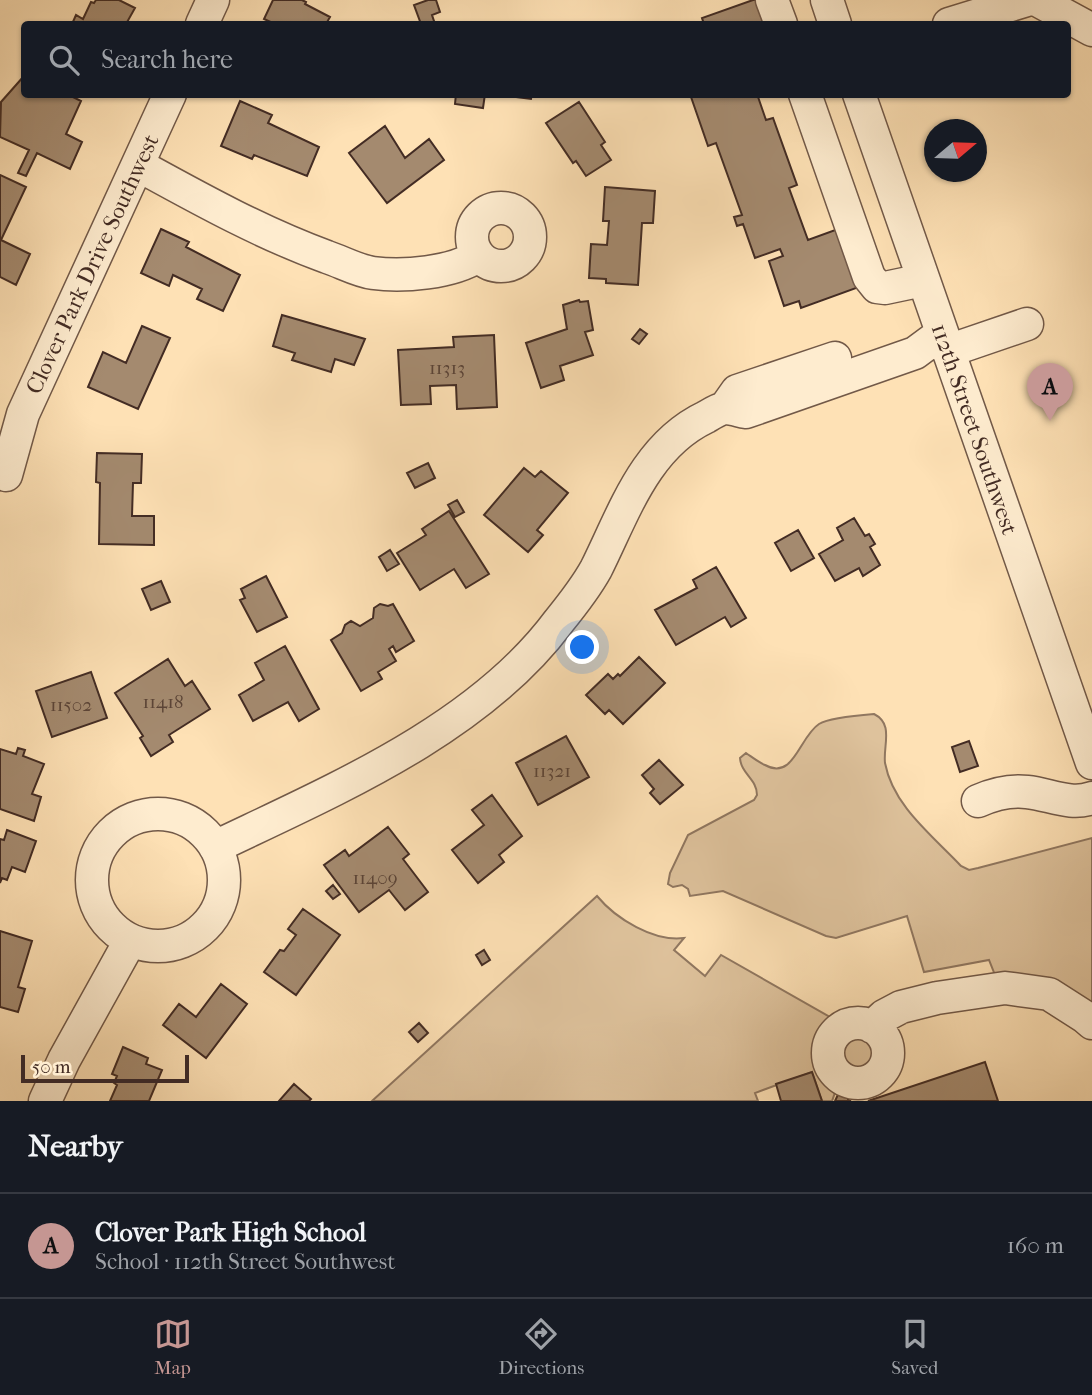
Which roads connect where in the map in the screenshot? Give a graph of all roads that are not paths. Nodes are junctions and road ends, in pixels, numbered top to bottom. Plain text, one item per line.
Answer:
1 (213, 0) edge
2 (772, 0) edge
3 (827, 0) edge
4 (1027, 0) edge
5 (1037, 0) edge
6 (953, 18) edge
7 (203, 21) edge
8 (780, 21) edge
9 (834, 21) edge
10 (1092, 30) edge
11 (168, 98) edge
12 (807, 98) edge
13 (860, 98) edge
14 (138, 165) junction
15 (478, 256) dead end
16 (923, 280) junction
17 (1027, 324) dead end
18 (945, 342) junction
19 (6, 475) dead end
20 (1083, 710) edge
21 (1092, 763) edge
22 (1092, 799) edge
23 (978, 801) dead end
24 (215, 846) junction
25 (130, 941) junction
26 (1092, 1023) edge
27 (872, 1027) dead end
28 (45, 1101) edge

1 - 7 street
2 - 8 street
3 - 9 street
4 - 6 street
5 - 10 street
11 - 14 street, Clover Park Drive Southwest
12 - 16 street
13 - 16 street, 112th Street Southwest
14 - 15 street
14 - 19 street, Clover Park Drive Southwest
16 - 18 street, 112th Street Southwest
17 - 18 street
18 - 20 street, 112th Street Southwest
18 - 24 street
20 - 21 street, 112th Street Southwest
22 - 23 street
24 - 25 street
24 - 25 street
25 - 28 street
26 - 27 street

